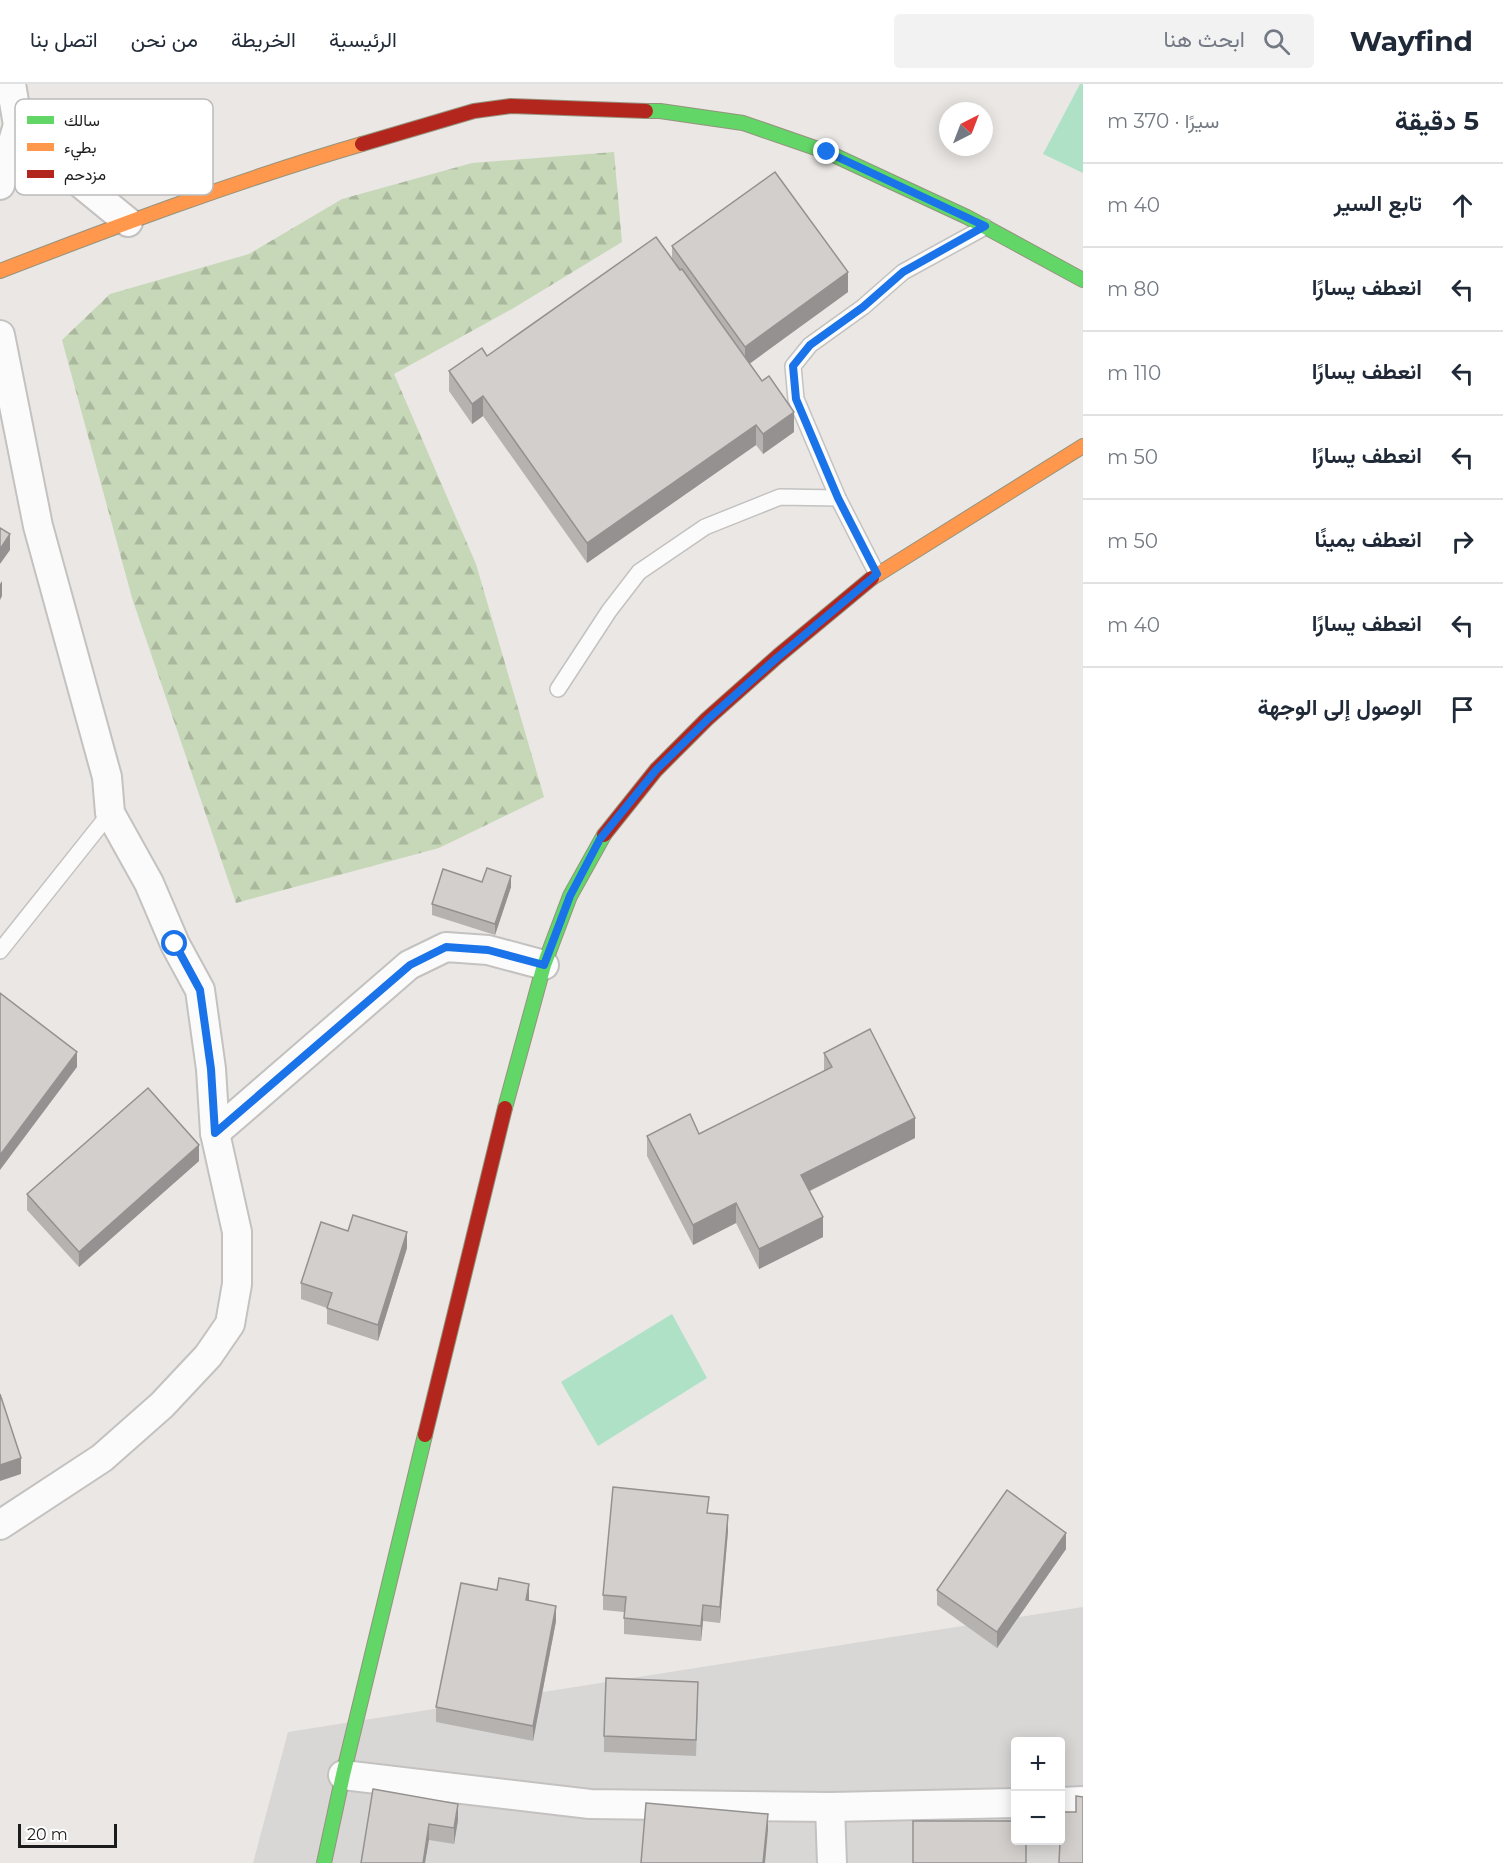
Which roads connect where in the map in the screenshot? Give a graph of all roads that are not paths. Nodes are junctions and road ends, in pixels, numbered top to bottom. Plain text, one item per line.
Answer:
1 (11, 84) edge
2 (15, 107) edge
3 (15, 135) edge
4 (0, 185) edge
5 (213, 193) edge
6 (95, 195) edge
7 (207, 195) edge
8 (128, 222) junction
9 (985, 226) junction
10 (0, 271) edge
11 (1083, 280) edge
12 (0, 335) edge
13 (1083, 446) edge
14 (838, 498) junction
15 (877, 574) junction
16 (558, 689) dead end
17 (110, 813) junction
18 (0, 951) edge
19 (544, 965) junction
20 (215, 1133) junction
21 (0, 1525) edge
22 (343, 1774) junction
23 (1083, 1801) edge
24 (1065, 1802) edge
25 (1011, 1803) edge
26 (830, 1807) junction
27 (324, 1863) edge
28 (832, 1863) edge

1 - 2 street
3 - 4 street
5 - 9 main road
6 - 8 street
7 - 8 main road
8 - 10 main road
9 - 11 main road
9 - 14 lane
12 - 17 street
13 - 15 main road
14 - 15 lane
14 - 16 lane
15 - 19 main road
17 - 18 lane
17 - 20 street
19 - 20 street
19 - 22 main road
20 - 21 street
22 - 26 street
22 - 27 main road
23 - 24 street
25 - 26 street
26 - 28 street

